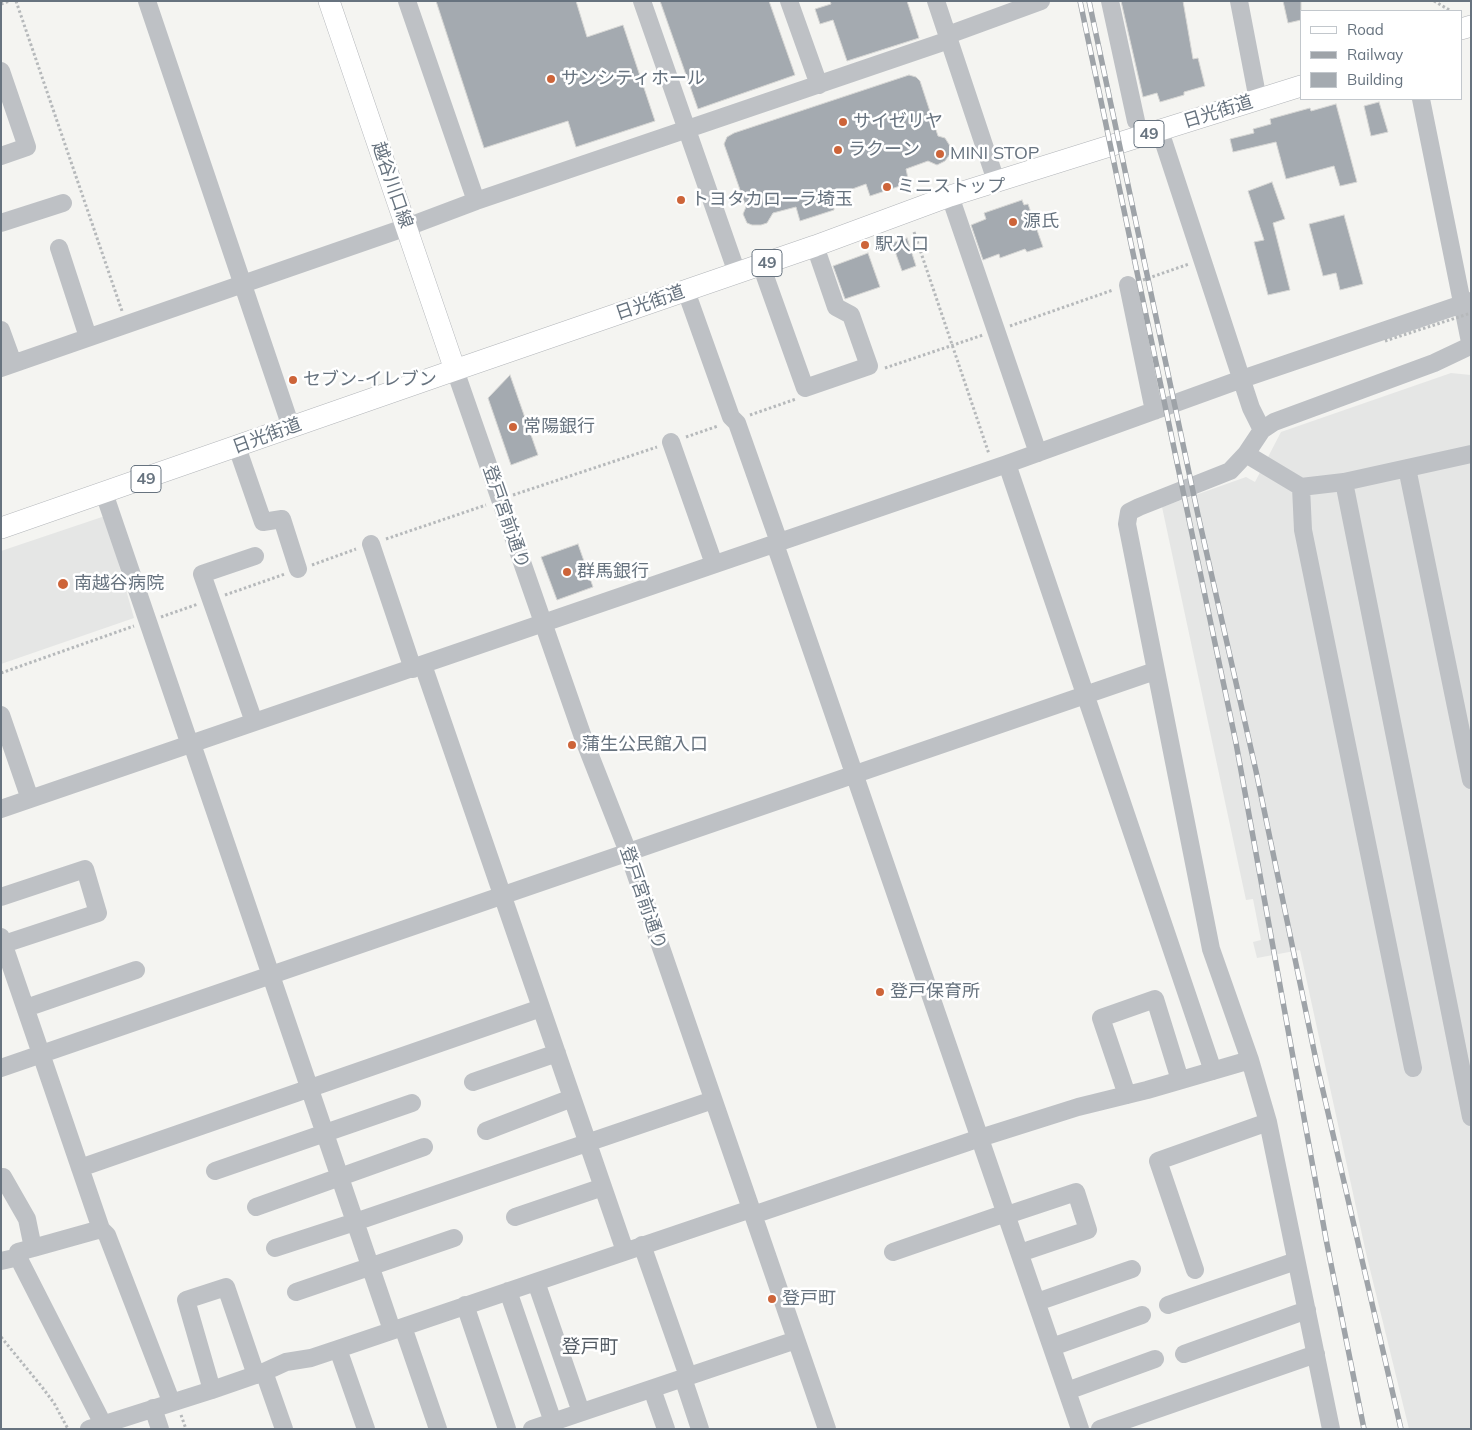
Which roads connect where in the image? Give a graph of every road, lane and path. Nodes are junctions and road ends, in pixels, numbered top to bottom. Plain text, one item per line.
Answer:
1 (10, 1) edge
2 (16, 1) edge
3 (146, 1) edge
4 (329, 1) edge
5 (408, 1) edge
6 (642, 1) edge
7 (790, 1) edge
8 (936, 1) edge
9 (1041, 1) edge
10 (1110, 1) edge
11 (1239, 1) edge
12 (1434, 1) edge
13 (1, 4) edge
14 (1449, 10) edge
15 (949, 38) junction
16 (1, 71) edge
17 (818, 85) junction
18 (1300, 86) edge
19 (1258, 100) junction
20 (1421, 100) edge
21 (1136, 122) dead end
22 (687, 129) junction
23 (1160, 131) junction
24 (1, 156) edge
25 (996, 181) junction
26 (950, 196) junction
27 (476, 201) junction
28 (63, 203) dead end
29 (1, 223) edge
30 (407, 227) junction
31 (914, 232) dead end
32 (814, 246) junction
33 (59, 248) dead end
34 (761, 265) junction
35 (737, 273) junction
36 (242, 284) junction
37 (1128, 285) dead end
38 (686, 291) junction
39 (1468, 306) edge
40 (126, 325) junction
41 (1, 330) edge
42 (88, 337) junction
43 (1385, 341) dead end
44 (1470, 347) edge
45 (7, 366) edge
46 (454, 370) junction
47 (1242, 379) junction
48 (1154, 411) junction
49 (291, 428) junction
50 (1262, 430) junction
51 (671, 442) dead end
52 (237, 447) junction
53 (1038, 453) junction
54 (1246, 454) junction
55 (1471, 454) edge
56 (999, 463) junction
57 (1407, 468) junction
58 (1344, 482) junction
59 (1301, 487) junction
60 (104, 493) junction
61 (500, 500) junction
62 (1, 528) edge
63 (777, 543) junction
64 (371, 544) junction
65 (255, 556) dead end
66 (714, 564) junction
67 (298, 569) junction
68 (211, 599) junction
69 (149, 621) junction
70 (543, 623) junction
71 (418, 667) junction
72 (1156, 670) junction
73 (1, 673) edge
74 (1085, 695) junction
75 (1, 715) edge
76 (254, 722) junction
77 (191, 745) junction
78 (854, 774) junction
79 (1471, 780) edge
80 (30, 799) junction
81 (1, 809) edge
82 (628, 852) junction
83 (502, 895) junction
84 (1, 897) edge
85 (2, 940) edge
86 (5, 962) edge
87 (136, 970) dead end
88 (271, 975) junction
89 (26, 1008) junction
90 (541, 1008) junction
91 (41, 1054) junction
92 (557, 1054) junction
93 (1250, 1060) junction
94 (1, 1068) edge
95 (1413, 1068) dead end
96 (1212, 1072) junction
97 (1180, 1080) junction
98 (473, 1082) dead end
99 (310, 1089) junction
100 (1127, 1095) junction
101 (572, 1098) junction
102 (713, 1100) junction
103 (412, 1103) dead end
104 (1471, 1117) edge
105 (1268, 1122) junction
106 (486, 1131) dead end
107 (325, 1133) junction
108 (980, 1138) junction
109 (587, 1143) junction
110 (424, 1147) dead end
111 (80, 1168) junction
112 (215, 1171) dead end
113 (1, 1177) edge
114 (340, 1178) junction
115 (603, 1187) junction
116 (256, 1206) dead end
117 (752, 1212) junction
118 (1006, 1214) junction
119 (515, 1217) dead end
120 (355, 1222) junction
121 (101, 1229) junction
122 (454, 1238) dead end
123 (642, 1245) junction
124 (275, 1248) dead end
125 (625, 1251) junction
126 (26, 1252) junction
127 (893, 1252) dead end
128 (1020, 1253) junction
129 (1, 1261) edge
130 (1296, 1261) junction
131 (371, 1266) junction
132 (1132, 1269) dead end
133 (1195, 1270) dead end
134 (536, 1282) junction
135 (508, 1291) junction
136 (296, 1292) dead end
137 (1036, 1302) junction
138 (465, 1305) junction
139 (1168, 1305) dead end
140 (1307, 1310) junction
141 (1142, 1315) dead end
142 (398, 1328) junction
143 (1, 1338) edge
144 (796, 1340) junction
145 (1052, 1346) junction
146 (338, 1349) junction
147 (1184, 1354) dead end
148 (1316, 1354) junction
149 (1155, 1359) dead end
150 (260, 1373) junction
151 (686, 1377) junction
152 (652, 1389) junction
153 (212, 1390) junction
154 (1067, 1391) junction
155 (171, 1402) junction
156 (153, 1408) junction
157 (581, 1412) junction
158 (555, 1424) edge
159 (98, 1427) edge
160 (68, 1429) edge
161 (160, 1429) edge
162 (284, 1429) edge
163 (366, 1429) edge
164 (438, 1429) edge
165 (507, 1429) edge
166 (532, 1429) edge
167 (666, 1429) edge
168 (700, 1429) edge
169 (827, 1429) edge
170 (1080, 1429) edge
171 (1100, 1429) edge
172 (1331, 1429) edge

1 - 13 path
2 - 40 path
3 - 36 street
4 - 30 main road, 越谷川口線
5 - 27 street
6 - 22 street
7 - 17 street
8 - 15 street
9 - 15 street
10 - 21 street
11 - 19 street
12 - 14 path
15 - 17 street
15 - 25 street
16 - 24 street
17 - 22 street
18 - 19 main road, 日光街道 / 49
19 - 23 main road, 日光街道 / 49
20 - 39 street
22 - 27 street
22 - 35 street
23 - 25 main road, 日光街道 / 49
23 - 47 street
25 - 26 main road, 日光街道 / 49
26 - 32 main road, 日光街道 / 49
26 - 53 street
27 - 30 street
28 - 29 street
30 - 36 street
30 - 46 main road, 越谷川口線
31 - 56 path
32 - 34 main road, 日光街道 / 49
32 - 34 street
33 - 42 street
34 - 35 main road, 日光街道 / 49
35 - 38 main road, 日光街道 / 49
36 - 40 street
36 - 49 street
37 - 48 street
38 - 46 main road, 日光街道 / 49
38 - 63 street
39 - 43 path, bridge
39 - 44 street
39 - 47 street
40 - 42 street
41 - 45 street
42 - 45 street
44 - 50 street
46 - 49 main road, 日光街道 / 49
46 - 61 street, 登戸宮前通り
47 - 48 street
47 - 50 street
48 - 53 street
49 - 52 main road, 日光街道 / 49
50 - 54 street
51 - 66 street
52 - 60 main road, 日光街道 / 49
52 - 67 street
53 - 56 street
54 - 59 street
54 - 72 street
55 - 57 street
56 - 63 street
56 - 74 street
57 - 58 street
57 - 79 street
58 - 59 street
58 - 104 street
59 - 95 street
60 - 62 main road, 日光街道 / 49
60 - 69 street
61 - 64 path
61 - 70 street, 登戸宮前通り
63 - 66 street
63 - 78 street
64 - 67 path
64 - 71 street
65 - 68 street
66 - 70 street
67 - 68 path
68 - 69 path
68 - 76 street
69 - 73 path
69 - 77 street
70 - 71 street
70 - 82 street, 登戸宮前通り
71 - 76 street
71 - 83 street
72 - 74 street
72 - 93 street
74 - 78 street
74 - 96 street
75 - 80 street
76 - 77 street
77 - 80 street
77 - 88 street
78 - 82 street
78 - 108 street
80 - 81 street
82 - 83 street
82 - 102 street, 登戸宮前通り
83 - 88 street
83 - 90 street
84 - 85 street
85 - 86 street
86 - 89 street
87 - 89 street
88 - 91 street
88 - 99 street
89 - 91 street
90 - 92 street
90 - 99 street
91 - 94 street
91 - 111 street
92 - 98 street
92 - 101 street
93 - 96 street
93 - 105 street
96 - 97 street
97 - 100 street
97 - 100 street
99 - 107 street
99 - 111 street
100 - 108 street
101 - 106 street
101 - 109 street
102 - 109 street
102 - 117 street, 登戸宮前通り
103 - 107 street
105 - 130 street
105 - 133 street
107 - 112 street
107 - 114 street
108 - 117 street
108 - 118 street
109 - 115 street
109 - 120 street
110 - 114 street
111 - 121 street
113 - 126 street
114 - 116 street
114 - 120 street
115 - 119 street
115 - 125 street
117 - 123 street
117 - 144 street, 登戸宮前通り
118 - 127 street
118 - 128 street
118 - 128 street
120 - 124 street
120 - 131 street
121 - 126 street
121 - 155 street
122 - 131 street
123 - 125 street
123 - 151 street
125 - 134 street
126 - 129 street
126 - 159 street
128 - 137 street
130 - 139 street
130 - 140 street
131 - 136 street
131 - 142 street
132 - 137 street
134 - 135 street
134 - 157 street
135 - 138 street
135 - 158 street
137 - 145 street
138 - 142 street
138 - 165 street
140 - 147 street
140 - 148 street
141 - 145 street
142 - 146 street
142 - 164 street
143 - 160 path
144 - 151 street
144 - 169 street, 登戸宮前通り
145 - 154 street
146 - 150 street
146 - 163 street
148 - 171 street
148 - 172 street
149 - 154 street
150 - 153 street
150 - 153 street
150 - 162 street
151 - 152 street
151 - 168 street
152 - 157 street
152 - 167 street
153 - 155 street
154 - 170 street
155 - 156 street
156 - 159 street
156 - 161 street
157 - 158 street
158 - 166 street

